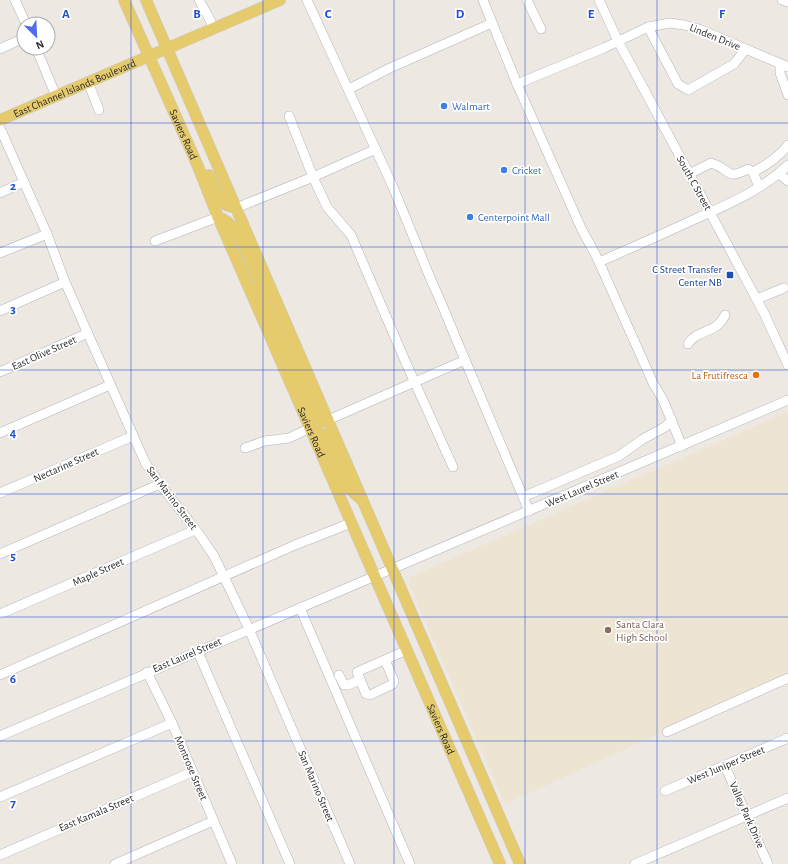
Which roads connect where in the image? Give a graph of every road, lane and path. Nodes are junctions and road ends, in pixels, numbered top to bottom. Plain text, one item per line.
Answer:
1 (15, 0) edge
2 (124, 0) edge
3 (146, 0) edge
4 (199, 0) edge
5 (280, 0) edge
6 (307, 0) edge
7 (483, 0) edge
8 (527, 0) edge
9 (599, 0) edge
10 (782, 0) edge
11 (788, 2) edge
12 (22, 16) edge
13 (492, 23) junction
14 (648, 27) junction
15 (214, 29) junction
16 (541, 29) dead end
17 (618, 41) junction
18 (16, 42) edge
19 (0, 49) edge
20 (167, 49) junction
21 (745, 50) junction
22 (39, 56) edge
23 (148, 56) junction
24 (784, 66) edge
25 (88, 82) junction
26 (517, 84) junction
27 (349, 89) junction
28 (788, 95) edge
29 (56, 96) junction
30 (99, 110) dead end
31 (290, 116) dead end
32 (0, 120) edge
33 (0, 128) edge
34 (788, 145) edge
35 (190, 149) junction
36 (376, 149) junction
37 (788, 166) edge
38 (753, 172) junction
39 (689, 174) junction
40 (778, 174) junction
41 (313, 177) junction
42 (788, 181) edge
43 (24, 182) junction
44 (759, 187) junction
45 (0, 193) edge
46 (236, 208) junction
47 (710, 212) junction
48 (218, 217) junction
49 (47, 234) junction
50 (155, 241) dead end
51 (0, 253) edge
52 (599, 262) junction
53 (65, 282) junction
54 (248, 286) junction
55 (784, 288) dead end
56 (757, 299) junction
57 (276, 300) junction
58 (0, 311) edge
59 (725, 315) dead end
60 (88, 333) junction
61 (688, 344) dead end
62 (465, 360) junction
63 (788, 365) edge
64 (0, 372) edge
65 (414, 382) junction
66 (110, 385) junction
67 (788, 400) edge
68 (328, 420) junction
69 (672, 420) junction
70 (310, 428) junction
71 (0, 433) edge
72 (133, 436) junction
73 (682, 446) junction
74 (245, 448) dead end
75 (453, 467) dead end
76 (160, 484) junction
77 (0, 494) edge
78 (523, 497) junction
79 (363, 501) junction
80 (529, 511) junction
81 (351, 523) junction
82 (195, 530) junction
83 (0, 554) edge
84 (392, 569) junction
85 (375, 576) junction
86 (224, 577) junction
87 (300, 608) junction
88 (0, 614) edge
89 (249, 629) junction
90 (407, 650) junction
91 (198, 652) junction
92 (385, 660) junction
93 (147, 672) junction
94 (0, 675) edge
95 (339, 675) dead end
96 (788, 678) edge
97 (360, 680) junction
98 (172, 723) junction
99 (667, 732) dead end
100 (0, 736) edge
101 (788, 738) edge
102 (725, 766) junction
103 (192, 772) junction
104 (665, 791) dead end
105 (0, 798) edge
106 (788, 798) edge
107 (747, 816) junction
108 (213, 821) junction
109 (0, 855) edge
110 (115, 864) edge
111 (232, 864) edge
112 (290, 864) edge
113 (350, 864) edge
114 (410, 864) edge
115 (500, 864) edge
116 (520, 864) edge
117 (635, 864) edge
118 (768, 864) edge

1 - 12 street
2 - 23 main road, Saviers Road
3 - 20 main road, Saviers Road
4 - 15 street
5 - 15 main road, East Channel Islands Boulevard
6 - 27 street
7 - 13 street
8 - 16 street
9 - 17 street, South C Street
10 - 11 street
13 - 26 street
13 - 27 street
14 - 17 street, Linden Drive
14 - 21 street, Linden Drive
14 - 21 street
15 - 20 main road, East Channel Islands Boulevard
17 - 26 street, Linden Drive
17 - 39 street, South C Street
18 - 19 street
20 - 23 main road, East Channel Islands Boulevard
20 - 46 main road, Saviers Road
21 - 24 street, Linden Drive
22 - 29 street
23 - 25 main road, East Channel Islands Boulevard
23 - 35 main road, Saviers Road
24 - 28 street
25 - 29 main road, East Channel Islands Boulevard
25 - 30 street
26 - 52 street
27 - 36 street
29 - 32 main road, East Channel Islands Boulevard
31 - 41 street
33 - 43 street, San Marino Street
34 - 38 street
35 - 46 main road
35 - 48 main road, Saviers Road
36 - 41 street
36 - 62 street
37 - 40 street
38 - 39 street
38 - 44 street
39 - 47 street, South C Street
40 - 42 street
40 - 44 street
41 - 46 street
41 - 65 street
43 - 45 street
43 - 49 street, San Marino Street
44 - 47 street
46 - 57 main road, Saviers Road
47 - 52 street
47 - 56 street, South C Street
48 - 50 street
48 - 54 main road, Saviers Road
48 - 57 main road
49 - 51 street
49 - 53 street, San Marino Street
52 - 69 street
53 - 58 street
53 - 60 street, San Marino Street
54 - 68 main road
54 - 70 main road, Saviers Road
55 - 56 street
56 - 63 street, South C Street
57 - 68 main road, Saviers Road
59 - 61 street
60 - 64 street, East Olive Street
60 - 66 street, San Marino Street
62 - 65 street
62 - 78 street
65 - 68 street
65 - 75 street
66 - 71 street
66 - 72 street, San Marino Street
67 - 73 street, West Laurel Street
68 - 79 main road, Saviers Road
69 - 73 street
69 - 78 street
70 - 74 street
70 - 79 main road
70 - 81 main road, Saviers Road
72 - 76 street, San Marino Street
72 - 77 street, Nectarine Street
73 - 80 street, West Laurel Street
76 - 82 street, San Marino Street
76 - 83 street
78 - 80 street
79 - 84 main road, Saviers Road
80 - 84 street, West Laurel Street
81 - 85 main road, Saviers Road
81 - 86 street
82 - 86 street, San Marino Street
82 - 88 street, Maple Street
84 - 85 street, West Laurel Street
84 - 116 main road, Saviers Road
85 - 87 street, East Laurel Street
85 - 90 main road, Saviers Road
86 - 89 street, San Marino Street
86 - 94 street
87 - 89 street, East Laurel Street
87 - 114 street
89 - 91 street, East Laurel Street
89 - 113 street, San Marino Street
90 - 92 street
90 - 115 main road, Saviers Road
91 - 93 street, East Laurel Street
91 - 112 street
92 - 97 street
92 - 97 street
93 - 98 street, Montrose Street
93 - 100 street, East Laurel Street
95 - 97 street
96 - 99 street
98 - 103 street, Montrose Street
98 - 105 street
101 - 102 street, West Juniper Street
102 - 104 street, West Juniper Street
102 - 107 street, Valley Park Drive
103 - 108 street, Montrose Street
103 - 109 street, East Kamala Street
106 - 107 street
107 - 117 street
107 - 118 street, Valley Park Drive
108 - 110 street
108 - 111 street, Montrose Street

